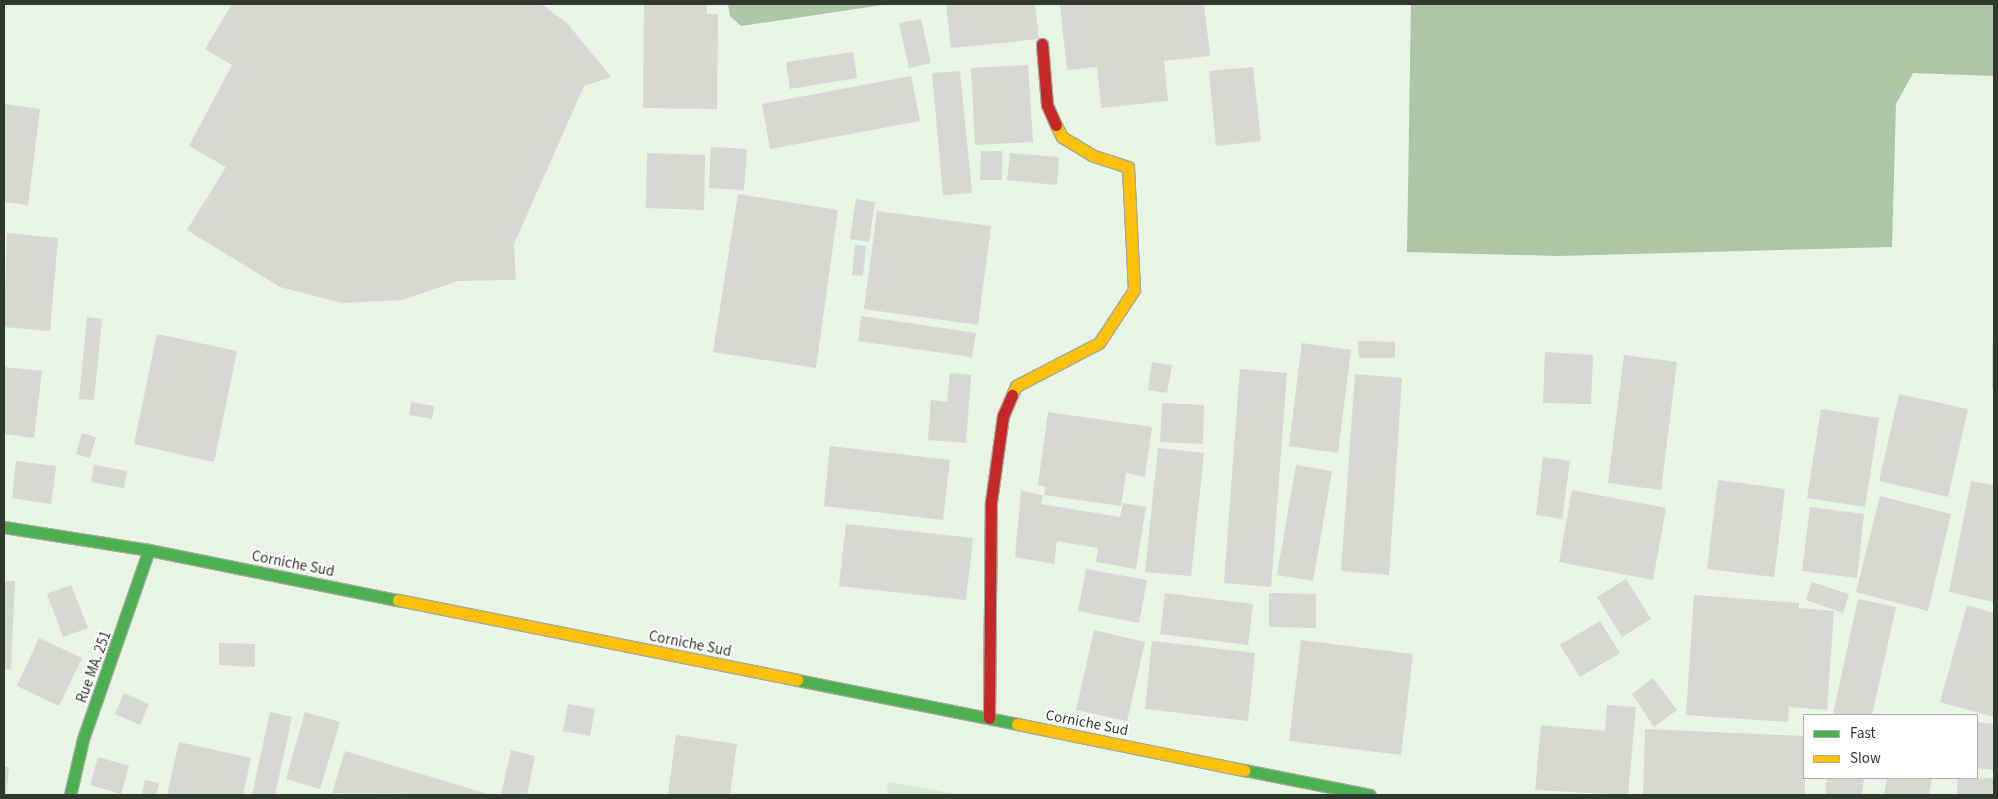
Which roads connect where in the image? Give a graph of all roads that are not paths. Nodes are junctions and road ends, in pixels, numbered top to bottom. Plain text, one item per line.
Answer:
1 (1042, 44) dead end
2 (4, 527) edge
3 (149, 550) junction
4 (989, 718) junction
5 (70, 795) edge
6 (1370, 795) edge

1 - 4 main road
2 - 3 main road, Corniche Sud
3 - 4 main road, Corniche Sud
3 - 5 main road, Rue MA. 251
4 - 6 main road, Corniche Sud

